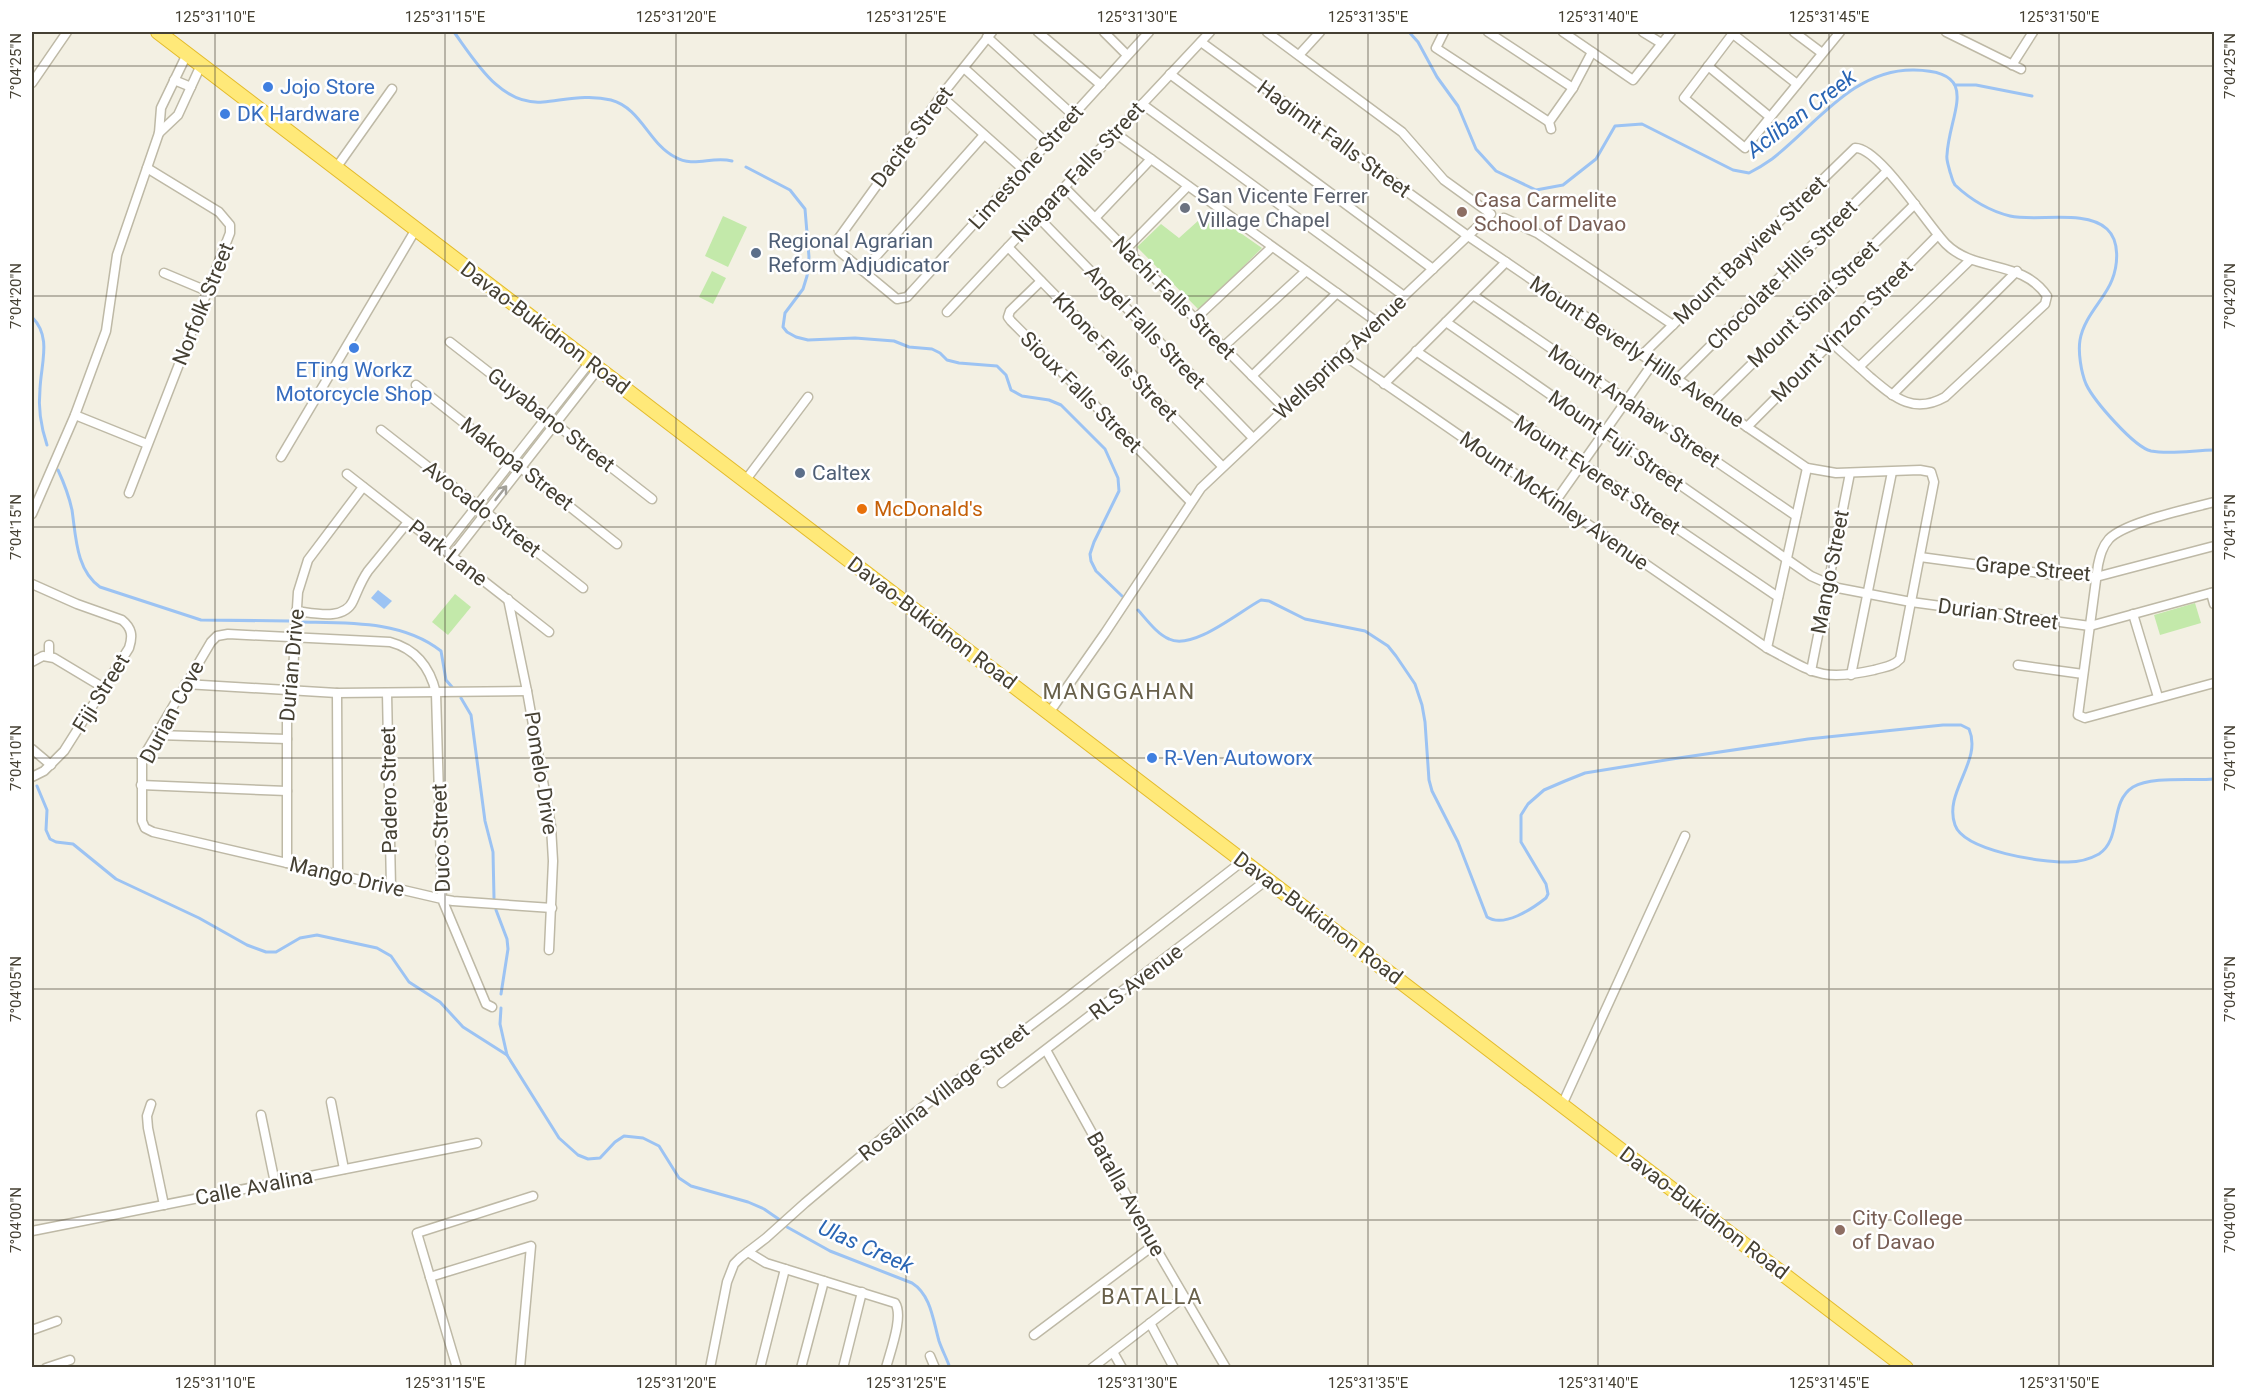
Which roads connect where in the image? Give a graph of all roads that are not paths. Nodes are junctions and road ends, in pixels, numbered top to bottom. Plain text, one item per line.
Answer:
1 (67, 32) edge
2 (158, 32) edge
3 (1038, 32) edge
4 (1104, 32) edge
5 (1149, 32) edge
6 (1210, 32) edge
7 (1269, 32) edge
8 (1320, 32) edge
9 (1444, 32) edge
10 (1488, 32) edge
11 (1563, 32) edge
12 (1643, 32) edge
13 (1671, 32) edge
14 (1794, 32) edge
15 (1840, 32) edge
16 (1946, 32) edge
17 (2033, 32) edge
18 (1733, 33) edge
19 (990, 34) edge
20 (1201, 42) junction
21 (1661, 43) junction
22 (1592, 52) junction
23 (1822, 53) junction
24 (187, 54) junction
25 (1128, 55) junction
26 (1299, 55) junction
27 (201, 65) junction
28 (1708, 66) junction
29 (964, 68) junction
30 (1170, 74) junction
31 (174, 80) junction
32 (32, 83) edge
33 (1797, 84) junction
34 (1101, 85) junction
35 (191, 87) junction
36 (1573, 88) junction
37 (392, 89) dead end
38 (941, 96) junction
39 (1142, 104) junction
40 (1073, 115) junction
41 (1770, 117) junction
42 (159, 133) junction
43 (1114, 133) junction
44 (984, 135) junction
45 (1048, 144) junction
46 (1151, 159) junction
47 (147, 168) junction
48 (336, 168) junction
49 (1024, 170) junction
50 (1887, 171) junction
51 (1188, 186) junction
52 (1064, 187) junction
53 (1915, 204) junction
54 (1036, 216) junction
55 (1095, 218) junction
56 (1504, 218) dead end
57 (416, 229) junction
58 (1938, 235) junction
59 (1468, 236) junction
60 (1008, 247) junction
61 (1272, 247) junction
62 (1126, 249) junction
63 (1969, 261) junction
64 (1506, 262) junction
65 (1433, 268) junction
66 (863, 271) junction
67 (1306, 271) junction
68 (2017, 271) junction
69 (164, 273) dead end
70 (1041, 281) junction
71 (207, 291) junction
72 (1337, 293) junction
73 (1473, 295) junction
74 (1404, 296) junction
75 (947, 312) dead end
76 (1195, 319) junction
77 (1377, 322) junction
78 (1446, 322) junction
79 (1673, 325) junction
80 (450, 342) dead end
81 (1831, 342) junction
82 (1223, 347) junction
83 (1416, 351) junction
84 (1342, 354) junction
85 (1642, 355) junction
86 (1653, 363) junction
87 (594, 365) junction
88 (1859, 367) junction
89 (1252, 376) junction
90 (1677, 379) junction
91 (1384, 384) junction
92 (416, 385) dead end
93 (569, 389) junction
94 (577, 395) junction
95 (1892, 395) junction
96 (808, 397) dead end
97 (1626, 401) junction
98 (1712, 403) junction
99 (1285, 409) junction
100 (75, 415) junction
101 (546, 417) junction
102 (555, 424) junction
103 (1747, 427) junction
104 (381, 430) dead end
105 (1603, 433) junction
106 (1253, 438) junction
107 (147, 444) junction
108 (281, 457) dead end
109 (512, 461) junction
110 (1581, 464) junction
111 (1222, 466) junction
112 (521, 468) junction
113 (1807, 468) junction
114 (1892, 472) junction
115 (1850, 473) junction
116 (347, 474) dead end
117 (745, 481) junction
118 (363, 487) junction
119 (129, 493) dead end
120 (652, 499) dead end
121 (1190, 501) junction
122 (2214, 501) edge
123 (1555, 502) junction
124 (477, 506) junction
125 (486, 512) junction
126 (32, 514) edge
127 (1796, 516) junction
128 (408, 522) junction
129 (617, 544) dead end
130 (2214, 546) edge
131 (443, 549) junction
132 (452, 556) junction
133 (1920, 557) junction
134 (1787, 558) junction
135 (2096, 577) junction
136 (32, 584) edge
137 (1828, 585) junction
138 (583, 588) dead end
139 (2213, 592) edge
140 (1867, 593) junction
141 (1778, 597) junction
142 (508, 599) junction
143 (1911, 602) junction
144 (2214, 604) edge
145 (296, 611) junction
146 (2133, 614) junction
147 (2090, 626) junction
148 (549, 632) dead end
149 (295, 637) junction
150 (49, 645) dead end
151 (1767, 648) junction
152 (49, 656) junction
153 (32, 662) edge
154 (2018, 665) dead end
155 (1811, 671) junction
156 (2083, 674) junction
157 (1851, 675) junction
158 (2214, 682) edge
159 (185, 684) junction
160 (104, 688) junction
161 (290, 690) junction
162 (527, 691) junction
163 (337, 693) junction
164 (387, 693) junction
165 (436, 693) junction
166 (2158, 697) junction
167 (1049, 713) junction
168 (157, 735) junction
169 (286, 739) junction
170 (32, 749) edge
171 (51, 765) junction
172 (32, 777) edge
173 (141, 785) junction
174 (287, 791) junction
175 (145, 828) joint
176 (1684, 836) dead end
177 (1244, 860) junction
178 (287, 863) junction
179 (338, 875) junction
180 (1268, 879) junction
181 (392, 887) junction
182 (442, 899) junction
183 (552, 908) junction
184 (549, 950) dead end
185 (492, 1007) dead end
186 (1046, 1050) junction
187 (1002, 1083) dead end
188 (331, 1102) dead end
189 (151, 1104) dead end
190 (1562, 1105) junction
191 (261, 1115) dead end
192 (477, 1143) dead end
193 (344, 1169) junction
194 (275, 1183) junction
195 (533, 1196) dead end
196 (164, 1205) junction
197 (32, 1231) edge
198 (1154, 1245) junction
199 (748, 1252) junction
200 (785, 1269) junction
201 (430, 1277) junction
202 (824, 1281) junction
203 (862, 1292) junction
204 (1184, 1297) junction
205 (57, 1321) dead end
206 (1150, 1323) junction
207 (32, 1330) edge
208 (1034, 1335) dead end
209 (1113, 1352) junction
210 (70, 1360) dead end
211 (46, 1368) edge
212 (458, 1368) edge
213 (520, 1368) edge
214 (710, 1368) edge
215 (760, 1368) edge
216 (801, 1368) edge
217 (843, 1368) edge
218 (885, 1368) edge
219 (927, 1368) edge
220 (935, 1368) edge
221 (1092, 1368) edge
222 (1122, 1368) edge
223 (1174, 1368) edge
224 (1226, 1368) edge
225 (1906, 1368) edge

1 - 32 street
2 - 24 highway, Davao-Bukidnon Road
3 - 34 street
4 - 25 street
5 - 25 street, Limestone Street
6 - 20 street, Niagara Falls Street
7 - 26 street
8 - 26 street
9 - 36 street
10 - 36 street
11 - 22 street
12 - 21 street
13 - 21 street
14 - 23 street
15 - 23 street
16 - 17 street
18 - 28 street
18 - 33 street
19 - 29 street, Dacite Street
19 - 40 street
20 - 30 street, Niagara Falls Street
20 - 59 street, Hagimit Falls Street
21 - 22 street
22 - 36 street
23 - 33 street
24 - 27 highway, Davao-Bukidnon Road
24 - 31 street
25 - 34 street, Limestone Street
26 - 59 street, Wellspring Avenue
27 - 35 street
27 - 48 highway, Davao-Bukidnon Road
28 - 41 street
28 - 41 street
29 - 38 street, Dacite Street
29 - 45 street
30 - 39 street, Niagara Falls Street
30 - 65 street
31 - 35 street
31 - 42 street
33 - 41 street
34 - 40 street, Limestone Street
35 - 42 street
37 - 48 street
38 - 44 street
38 - 66 street, Dacite Street
39 - 43 street, Niagara Falls Street
39 - 74 street
40 - 45 street, Limestone Street
42 - 47 street
43 - 46 street
43 - 52 street, Niagara Falls Street
44 - 49 street
44 - 66 street
45 - 49 street, Limestone Street
46 - 51 street
46 - 55 street
47 - 71 street, Norfolk Street
47 - 100 street
48 - 57 highway, Davao-Bukidnon Road
49 - 66 street, Limestone Street
50 - 53 street
50 - 79 street, Mount Bayview Street
50 - 90 street, Chocolate Hills Street
51 - 61 street
51 - 62 street
52 - 54 street, Niagara Falls Street
52 - 55 street, Nachi Falls Street
53 - 58 street
53 - 98 street, Mount Sinai Street
54 - 60 street, Niagara Falls Street
54 - 106 street, Angel Falls Street
55 - 62 street, Nachi Falls Street
56 - 79 street
57 - 87 highway, Davao-Bukidnon Road
57 - 108 street
58 - 63 street
58 - 81 street, Mount Vinzon Street
59 - 64 street, Mount Beverly Hills Avenue
59 - 65 street, Wellspring Avenue
60 - 70 street, Khone Falls Street
60 - 75 street, Niagara Falls Street
61 - 67 street
61 - 76 street
62 - 76 street, Nachi Falls Street
63 - 68 street
63 - 88 street
64 - 73 street
64 - 85 street, Mount Beverly Hills Avenue
65 - 74 street, Wellspring Avenue
67 - 72 street
67 - 82 street
68 - 95 street
68 - 95 street
69 - 71 street
70 - 111 street, Khone Falls Street
70 - 121 street, Sioux Falls Street
71 - 107 street, Norfolk Street
72 - 77 street
72 - 89 street
73 - 78 street
73 - 97 street, Mount Anahaw Street
74 - 77 street, Wellspring Avenue
76 - 82 street, Nachi Falls Street
77 - 84 street, Wellspring Avenue
78 - 83 street
78 - 105 street, Mount Fuji Street
79 - 85 street, Mount Bayview Street
80 - 101 street, Guyabano Street
81 - 88 street
81 - 103 street, Mount Vinzon Street
82 - 89 street, Nachi Falls Street
83 - 91 street
83 - 110 street, Mount Everest Street
84 - 91 street, Mount McKinley Avenue
84 - 99 street, Wellspring Avenue
85 - 86 street, Mount Beverly Hills Avenue
86 - 90 street, Mount Beverly Hills Avenue
86 - 97 street
87 - 93 street
87 - 94 street
87 - 117 highway, Davao-Bukidnon Road
88 - 95 street
89 - 99 street, Nachi Falls Street
90 - 98 street, Mount Beverly Hills Avenue
91 - 123 street, Mount McKinley Avenue
92 - 109 street, Makopa Street
93 - 94 street
93 - 101 street
94 - 102 street
96 - 117 street
97 - 105 street
97 - 127 street, Mount Anahaw Street
98 - 103 street, Mount Beverly Hills Avenue
99 - 106 street, Wellspring Avenue
100 - 107 street
100 - 126 street
101 - 102 street, Guyabano Street
101 - 109 street
102 - 112 street
102 - 120 street, Guyabano Street
103 - 113 street, Mount Beverly Hills Avenue
104 - 124 street, Avocado Street
105 - 110 street
105 - 134 street, Mount Fuji Street
106 - 111 street, Wellspring Avenue
107 - 119 street, Norfolk Street
109 - 112 street, Makopa Street
109 - 124 street
110 - 123 street
110 - 141 street, Mount Everest Street
111 - 121 street, Wellspring Avenue
125 -> 112 street
112 - 129 street, Makopa Street
113 - 115 street
113 - 127 street
114 - 115 street
114 - 133 street
114 - 140 street
115 - 137 street, Mango Street
116 - 118 street, Park Lane
117 - 167 highway, Davao-Bukidnon Road
118 - 128 street, Park Lane
118 - 145 street, Durian Drive
121 - 167 street, Wellspring Avenue
122 - 135 street
123 - 151 street, Mount McKinley Avenue
124 - 125 street, Avocado Street
124 - 131 street
125 - 132 street
125 - 138 street, Avocado Street
127 - 134 street
128 - 131 street, Park Lane
128 - 145 street
130 - 135 street, Grape Street
131 - 132 street, Park Lane
132 - 142 street, Park Lane
133 - 135 street, Grape Street
133 - 143 street
134 - 137 street, Durian Street
134 - 141 street
135 - 147 street
136 - 160 street, Fiji Street
137 - 140 street, Durian Street
137 - 155 street, Mango Street
139 - 144 street
139 - 146 street, Durian Street
140 - 143 street, Durian Street
140 - 157 street
141 - 151 street
142 - 148 street, Park Lane
142 - 162 street, Pomelo Drive
143 - 147 street, Durian Street
143 - 157 street, Mount McKinley Avenue
145 - 149 street, Durian Drive
146 - 147 street, Durian Street
146 - 166 street
147 - 156 street
149 - 159 street, Durian Cove
149 - 161 street, Durian Drive
149 - 165 street
150 - 152 street
151 - 155 street, Mount McKinley Avenue
152 - 153 street
152 - 160 street
154 - 156 street
155 - 157 street, Mount McKinley Avenue
156 - 166 street
158 - 166 street
159 - 161 street
159 - 168 street, Durian Cove
160 - 171 street, Fiji Street
161 - 163 street
161 - 169 street, Durian Drive
162 - 165 street
162 - 183 street, Pomelo Drive
163 - 164 street
163 - 179 street
164 - 165 street
164 - 181 street, Padero Street
165 - 182 street, Duco Street
167 - 177 highway, Davao-Bukidnon Road
168 - 169 street
168 - 173 street, Durian Cove
169 - 174 street, Durian Drive
170 - 171 street
171 - 172 street, Fiji Street
173 - 174 street
173 - 175 street, Durian Cove
174 - 178 street, Durian Drive
175 - 178 street, Mango Drive
176 - 190 street
177 - 180 highway, Davao-Bukidnon Road
177 - 199 street, Rosalina Village Street
178 - 179 street, Mango Drive
179 - 181 street, Mango Drive
180 - 186 street, RLS Avenue
180 - 190 highway, Davao-Bukidnon Road
181 - 182 street, Mango Drive
182 - 183 street, Mango Drive
182 - 185 street, Duco Street
183 - 184 street, Pomelo Drive
186 - 187 street, RLS Avenue
186 - 198 street, Batalla Avenue
188 - 193 street
189 - 196 street
190 - 225 highway, Davao-Bukidnon Road
191 - 194 street
192 - 193 street, Calle Avalina
193 - 194 street, Calle Avalina
194 - 196 street, Calle Avalina
195 - 201 street
196 - 197 street, Calle Avalina
198 - 204 street, Batalla Avenue
198 - 208 street
199 - 200 street
199 - 214 street, Rosalina Village Street
200 - 202 street
200 - 215 street
201 - 212 street
201 - 213 street
202 - 203 street
202 - 216 street
203 - 217 street
203 - 218 street
204 - 206 street
204 - 224 street, Batalla Avenue
205 - 207 street
206 - 209 street
206 - 223 street
209 - 221 street
209 - 222 street
210 - 211 street
219 - 220 street

